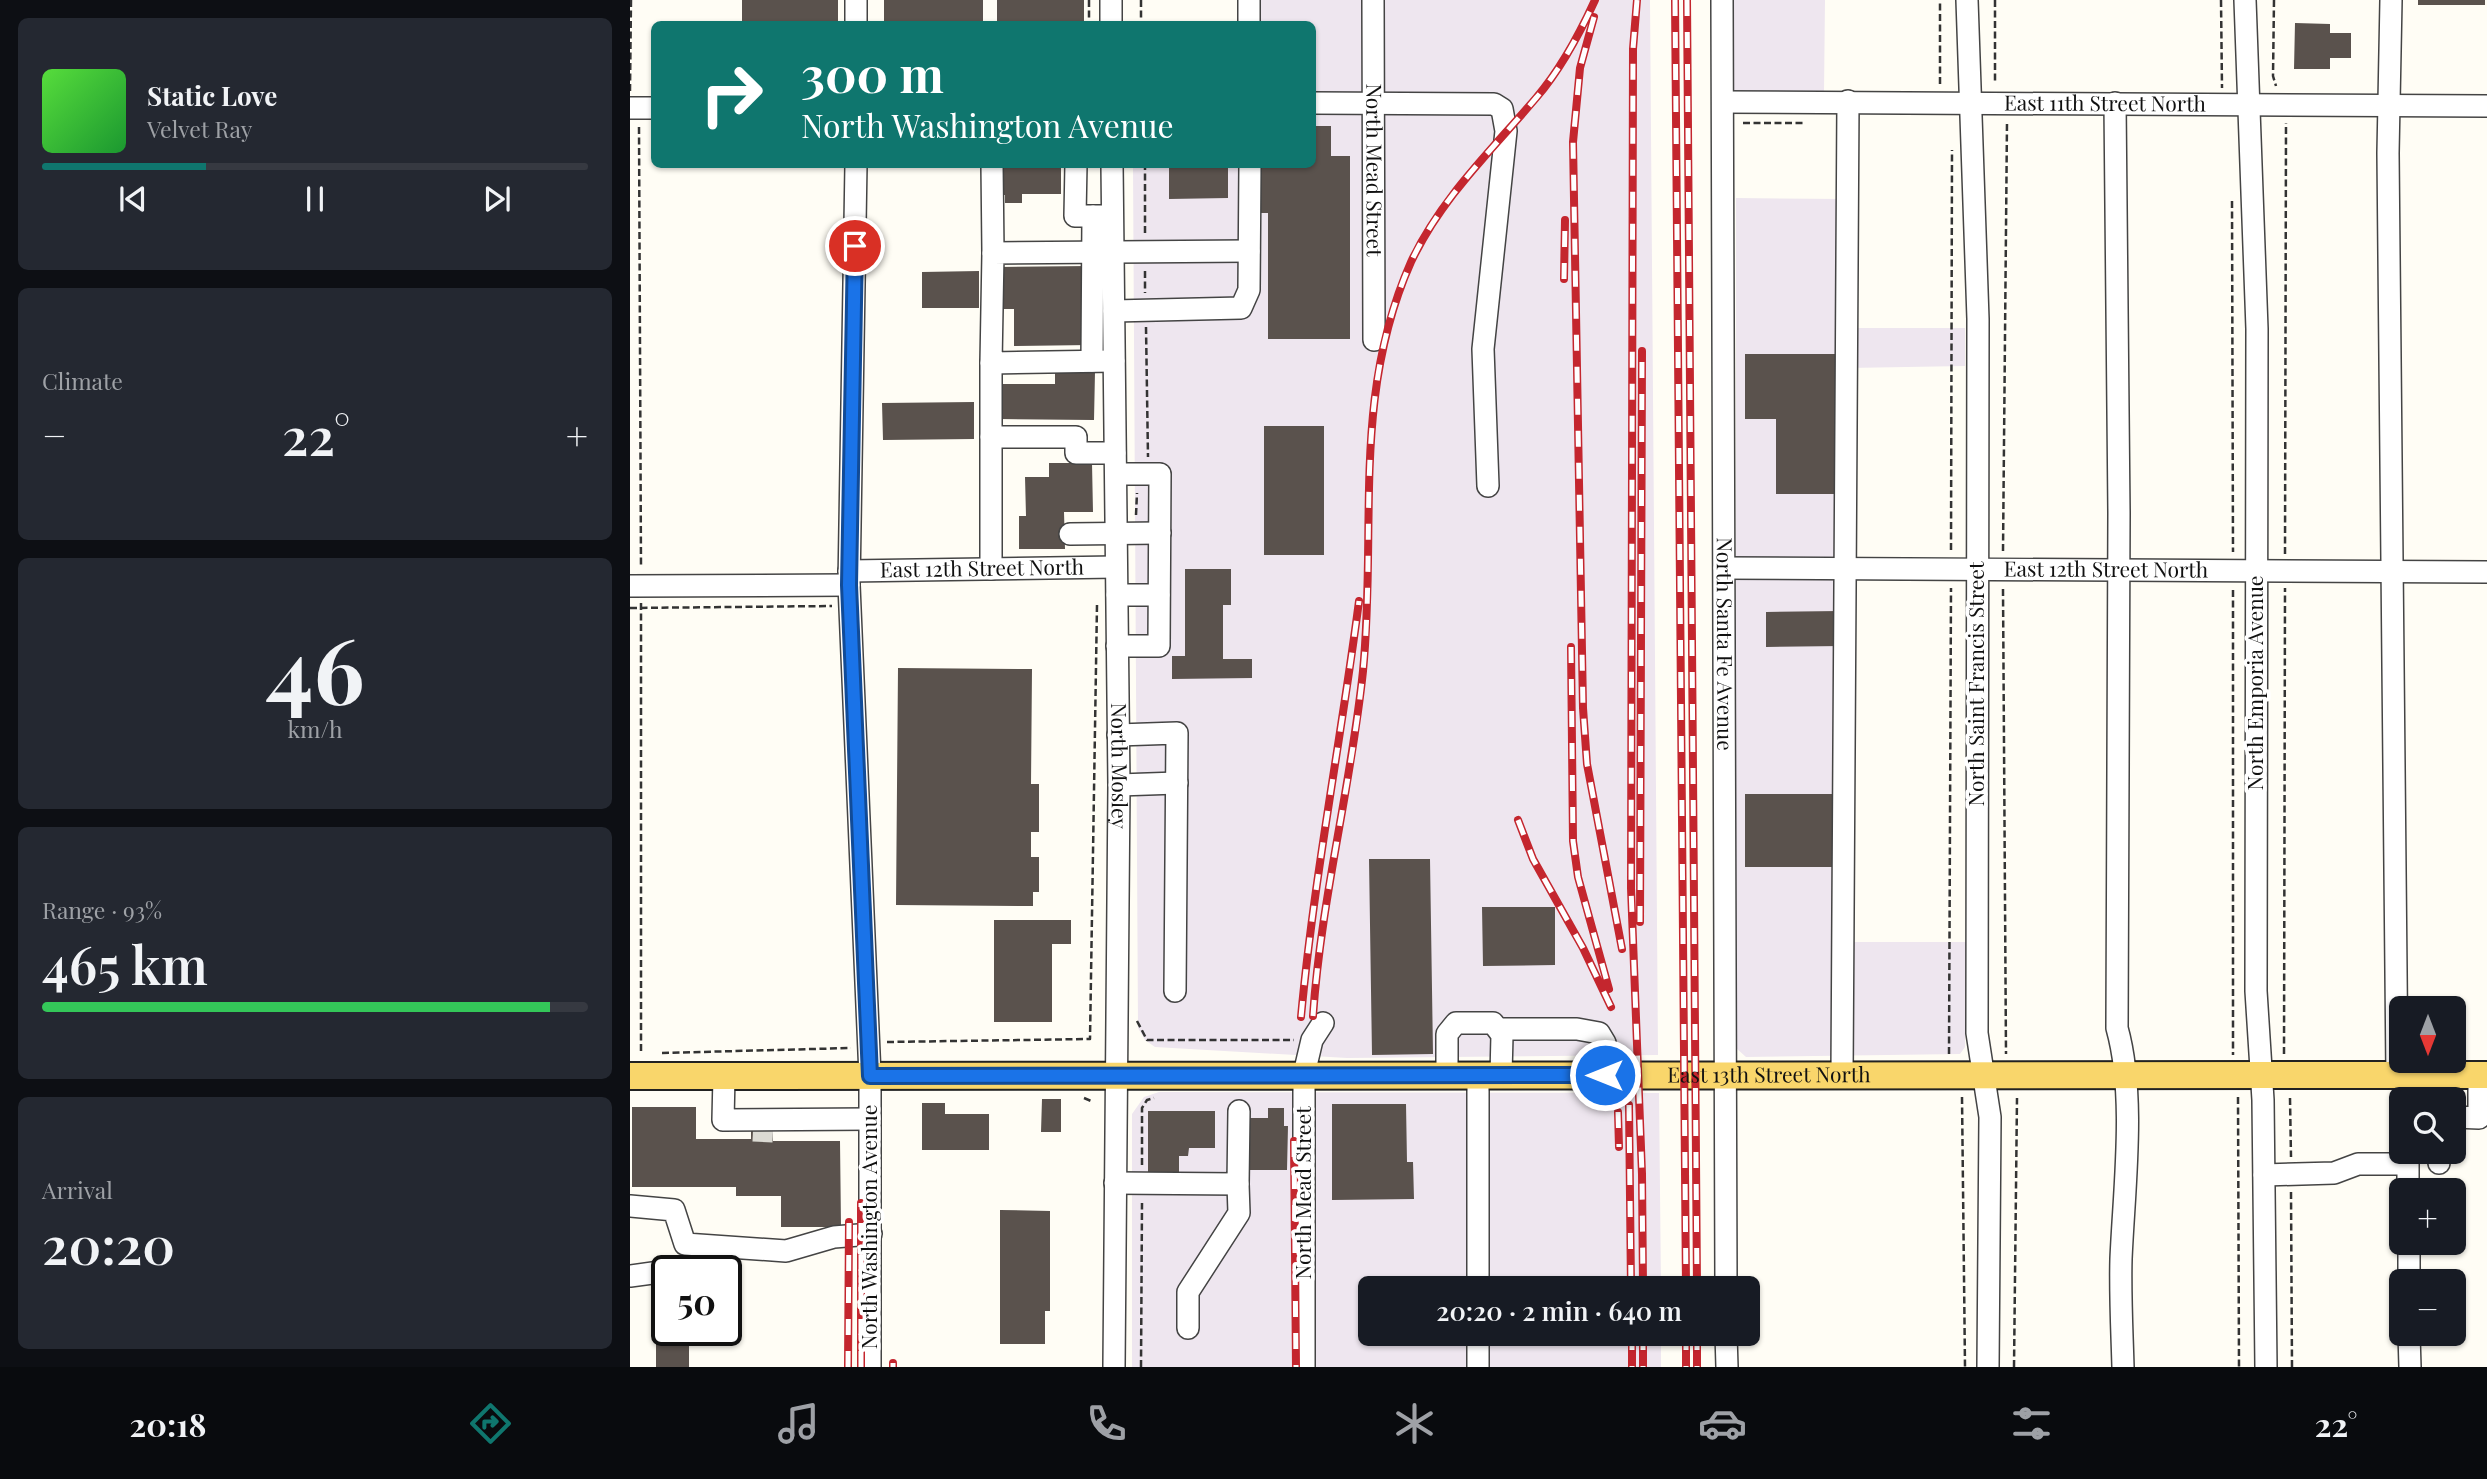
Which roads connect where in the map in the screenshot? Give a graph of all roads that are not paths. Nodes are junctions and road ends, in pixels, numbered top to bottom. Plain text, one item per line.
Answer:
1 (856, 0) edge
2 (1111, 0) edge
3 (1249, 0) edge
4 (1373, 0) edge
5 (1722, 0) edge
6 (1967, 0) edge
7 (2245, 0) edge
8 (2390, 0) edge
9 (856, 21) edge
10 (1111, 21) edge
11 (1249, 21) edge
12 (1969, 94) junction
13 (2249, 97) junction
14 (1848, 101) junction
15 (1723, 102) junction
16 (1316, 103) edge
17 (1374, 103) junction
18 (2115, 103) junction
19 (2391, 105) junction
20 (2487, 106) edge
21 (630, 108) edge
22 (651, 108) edge
23 (856, 168) edge
24 (992, 168) edge
25 (1076, 168) edge
26 (1111, 168) edge
27 (1250, 168) edge
28 (1103, 216) junction
29 (1249, 251) junction
30 (1104, 252) junction
31 (993, 253) junction
32 (1107, 321) junction
33 (1374, 340) dead end
34 (1092, 361) junction
35 (1114, 361) junction
36 (991, 362) junction
37 (990, 437) junction
38 (1115, 463) junction
39 (1488, 486) dead end
40 (1116, 533) junction
41 (1160, 533) junction
42 (1070, 534) dead end
43 (1116, 567) junction
44 (1724, 568) junction
45 (1845, 568) junction
46 (1977, 568) junction
47 (990, 569) junction
48 (2117, 569) junction
49 (2256, 569) junction
50 (2390, 571) junction
51 (2487, 572) edge
52 (849, 578) junction
53 (630, 586) edge
54 (1117, 596) junction
55 (1159, 596) junction
56 (1117, 646) junction
57 (1118, 735) junction
58 (1177, 783) junction
59 (1119, 785) junction
60 (1175, 991) dead end
61 (1323, 1023) dead end
62 (1499, 1029) junction
63 (2124, 1073) junction
64 (1304, 1074) junction
65 (1447, 1074) junction
66 (1489, 1074) junction
67 (1724, 1074) junction
68 (1842, 1074) junction
69 (1984, 1074) junction
70 (1116, 1075) junction
71 (1605, 1075) junction
72 (2483, 1075) edge
73 (630, 1076) edge
74 (724, 1076) junction
75 (870, 1076) junction
76 (2407, 1083) edge
77 (2261, 1084) junction
78 (1239, 1111) dead end
79 (2483, 1118) edge
80 (870, 1119) junction
81 (795, 1120) junction
82 (754, 1128) junction
83 (2389, 1160) edge
84 (2264, 1175) junction
85 (1115, 1183) junction
86 (1238, 1184) junction
87 (630, 1206) edge
88 (871, 1234) junction
89 (685, 1244) junction
90 (678, 1255) edge
91 (651, 1273) edge
92 (630, 1276) edge
93 (1479, 1276) edge
94 (1726, 1276) edge
95 (1188, 1328) dead end
96 (1478, 1346) edge
97 (1726, 1346) edge
98 (2409, 1346) edge
99 (870, 1367) edge
100 (1114, 1367) edge
101 (1304, 1367) edge
102 (1478, 1367) edge
103 (1727, 1367) edge
104 (1988, 1367) edge
105 (2123, 1367) edge
106 (2266, 1367) edge
107 (2410, 1367) edge

1 - 9 street
2 - 10 street
3 - 11 street
4 - 17 street, North Mead Street
5 - 15 street, North Santa Fe Avenue
6 - 12 street, North Saint Francis Street
7 - 13 street, North Emporia Avenue
8 - 19 street
12 - 14 street, East 11th Street North
12 - 18 street, East 11th Street North
12 - 46 street, North Saint Francis Street
13 - 18 street, East 11th Street North
13 - 19 street, East 11th Street North
13 - 49 street, North Emporia Avenue
14 - 15 street, East 11th Street North
14 - 45 street
15 - 44 street, North Santa Fe Avenue
16 - 17 street
17 - 33 street, North Mead Street
17 - 39 street
18 - 48 street
19 - 20 street, East 11th Street North
19 - 50 street
21 - 22 street
23 - 52 street, North Washington Avenue
24 - 31 street
25 - 28 street
26 - 28 street, North Mosley
27 - 29 street
28 - 30 street, North Mosley
29 - 30 street
29 - 32 street
30 - 31 street
30 - 32 street, North Mosley
31 - 36 street
32 - 34 street
32 - 35 street, North Mosley
34 - 35 street
34 - 36 street
35 - 38 street, North Mosley
36 - 37 street
37 - 38 street
37 - 47 street
38 - 40 street, North Mosley
38 - 41 street
40 - 41 street
40 - 42 street
40 - 43 street, North Mosley
41 - 55 street
43 - 47 street, East 12th Street North
43 - 54 street, North Mosley
44 - 45 street, East 12th Street North
44 - 67 street, North Santa Fe Avenue
45 - 46 street, East 12th Street North
45 - 68 street
46 - 48 street, East 12th Street North
46 - 69 street, North Saint Francis Street
47 - 52 street, East 12th Street North
48 - 49 street, East 12th Street North
48 - 63 street
49 - 50 street, East 12th Street North
49 - 77 street, North Emporia Avenue
50 - 51 street, East 12th Street North
50 - 76 street
52 - 53 street, East 12th Street North
52 - 75 street, North Washington Avenue
54 - 55 street
54 - 56 street, North Mosley
55 - 56 street
56 - 57 street, North Mosley
57 - 58 street
57 - 59 street, North Mosley
58 - 59 street
58 - 60 street
59 - 70 street, North Mosley
61 - 64 street, North Mead Street
62 - 65 street
62 - 66 street
62 - 71 street
63 - 69 main road, East 13th Street North
63 - 77 main road, East 13th Street North
63 - 105 street
64 - 65 main road, East 13th Street North
64 - 70 main road, East 13th Street North
64 - 101 street, North Mead Street
65 - 66 main road, East 13th Street North
66 - 71 main road, East 13th Street North
66 - 93 street
67 - 68 main road, East 13th Street North
67 - 71 main road, East 13th Street North
67 - 94 street, North Santa Fe Avenue
68 - 69 main road, East 13th Street North
69 - 104 street, North Saint Francis Street
70 - 75 main road, East 13th Street North
70 - 85 street, North Mosley
72 - 76 main road, East 13th Street North
72 - 79 street
73 - 74 main road, East 13th Street North
74 - 75 main road, East 13th Street North
74 - 82 street
75 - 80 street, North Washington Avenue
76 - 77 main road, East 13th Street North
77 - 84 street, North Emporia Avenue
78 - 86 street
80 - 81 street
80 - 88 street, North Washington Avenue
81 - 82 street
81 - 82 street
83 - 84 street
84 - 106 street, North Emporia Avenue
85 - 86 street
85 - 100 street, North Mosley
86 - 95 street
87 - 89 street
88 - 89 street
88 - 99 street, North Washington Avenue
89 - 90 street
91 - 92 street
96 - 102 street
97 - 103 street
98 - 107 street

